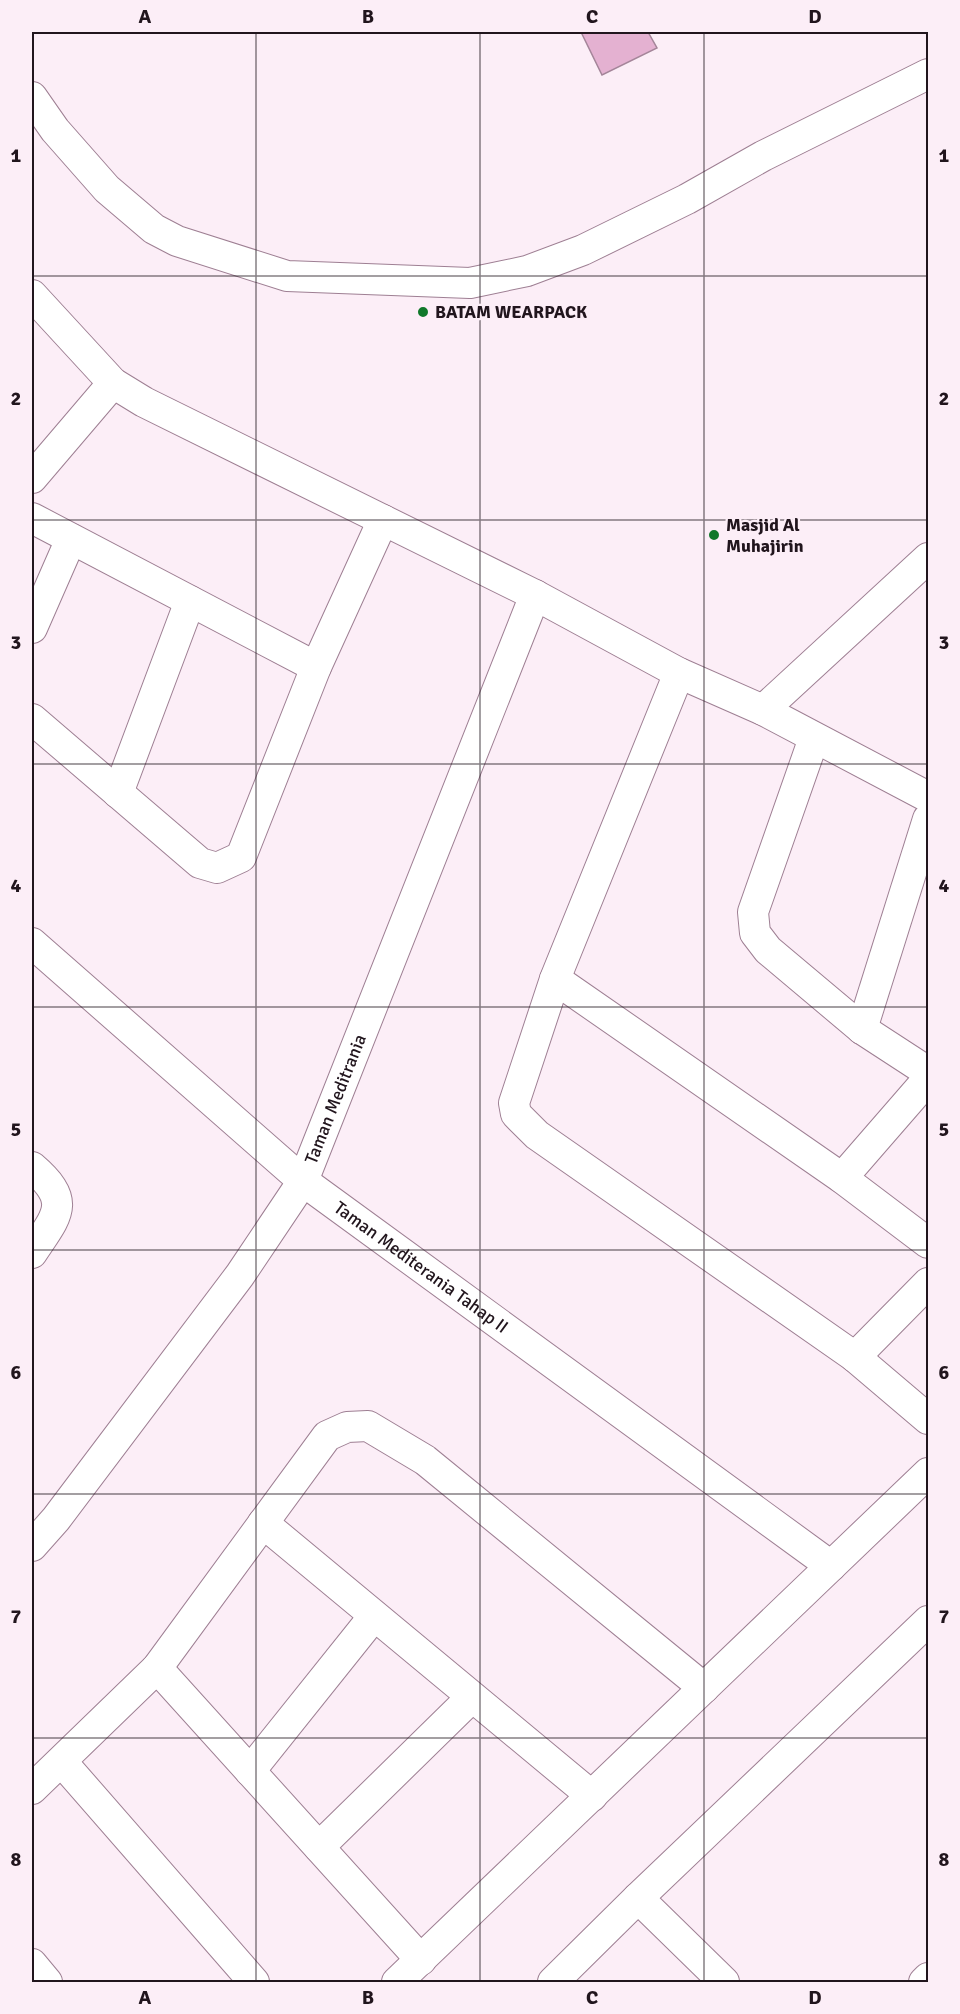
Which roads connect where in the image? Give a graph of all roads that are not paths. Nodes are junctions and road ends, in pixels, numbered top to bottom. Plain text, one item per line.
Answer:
1 (928, 74) edge
2 (32, 97) edge
3 (32, 295) edge
4 (113, 383) junction
5 (32, 477) edge
6 (32, 519) edge
7 (383, 520) junction
8 (71, 539) junction
9 (928, 558) edge
10 (535, 595) junction
11 (190, 601) junction
12 (32, 628) edge
13 (316, 667) junction
14 (679, 673) junction
15 (763, 710) junction
16 (32, 719) edge
17 (814, 738) junction
18 (118, 793) junction
19 (928, 797) edge
20 (928, 819) edge
21 (32, 942) edge
22 (555, 979) junction
23 (862, 1029) junction
24 (928, 1072) edge
25 (928, 1079) edge
26 (32, 1167) edge
27 (842, 1178) junction
28 (303, 1181) junction
29 (928, 1243) edge
30 (32, 1253) edge
31 (928, 1283) edge
32 (855, 1357) junction
33 (928, 1419) edge
34 (928, 1473) edge
35 (262, 1523) junction
36 (32, 1546) edge
37 (831, 1566) junction
38 (374, 1616) junction
39 (928, 1621) edge
40 (157, 1668) junction
41 (704, 1688) junction
42 (472, 1697) junction
43 (62, 1762) junction
44 (250, 1771) junction
45 (32, 1789) edge
46 (592, 1796) junction
47 (319, 1847) junction
48 (638, 1898) junction
49 (421, 1960) junction
50 (32, 1964) edge
51 (928, 1978) edge
52 (47, 1983) edge
53 (254, 1983) edge
54 (397, 1983) edge
55 (553, 1983) edge
56 (724, 1983) edge
57 (924, 1983) edge

1 - 2 street
3 - 4 street
4 - 5 street
4 - 7 street
6 - 8 street
7 - 10 street
7 - 13 street
8 - 11 street
8 - 12 street
9 - 15 street
10 - 14 street
10 - 28 street, Taman Meditrania
11 - 13 street
11 - 18 street
13 - 18 street
14 - 15 street
14 - 22 street
15 - 17 street
16 - 18 street
17 - 19 street
17 - 23 street
20 - 23 street
21 - 28 street, Taman Mediterania Tahap II
22 - 27 street
22 - 32 street
23 - 24 street
25 - 27 street
26 - 30 street
27 - 29 street
28 - 36 street, Taman Meditrania
28 - 37 street, Taman Mediterania Tahap II
31 - 32 street
32 - 33 street
34 - 37 street
35 - 38 street
35 - 40 street
35 - 41 street
37 - 41 street
38 - 42 street
38 - 44 street
39 - 48 street
40 - 43 street
40 - 44 street
41 - 46 street
42 - 46 street
42 - 47 street
43 - 45 street
43 - 53 street
44 - 47 street
46 - 49 street
47 - 49 street
48 - 55 street
48 - 56 street
49 - 54 street
50 - 52 street
51 - 57 street

